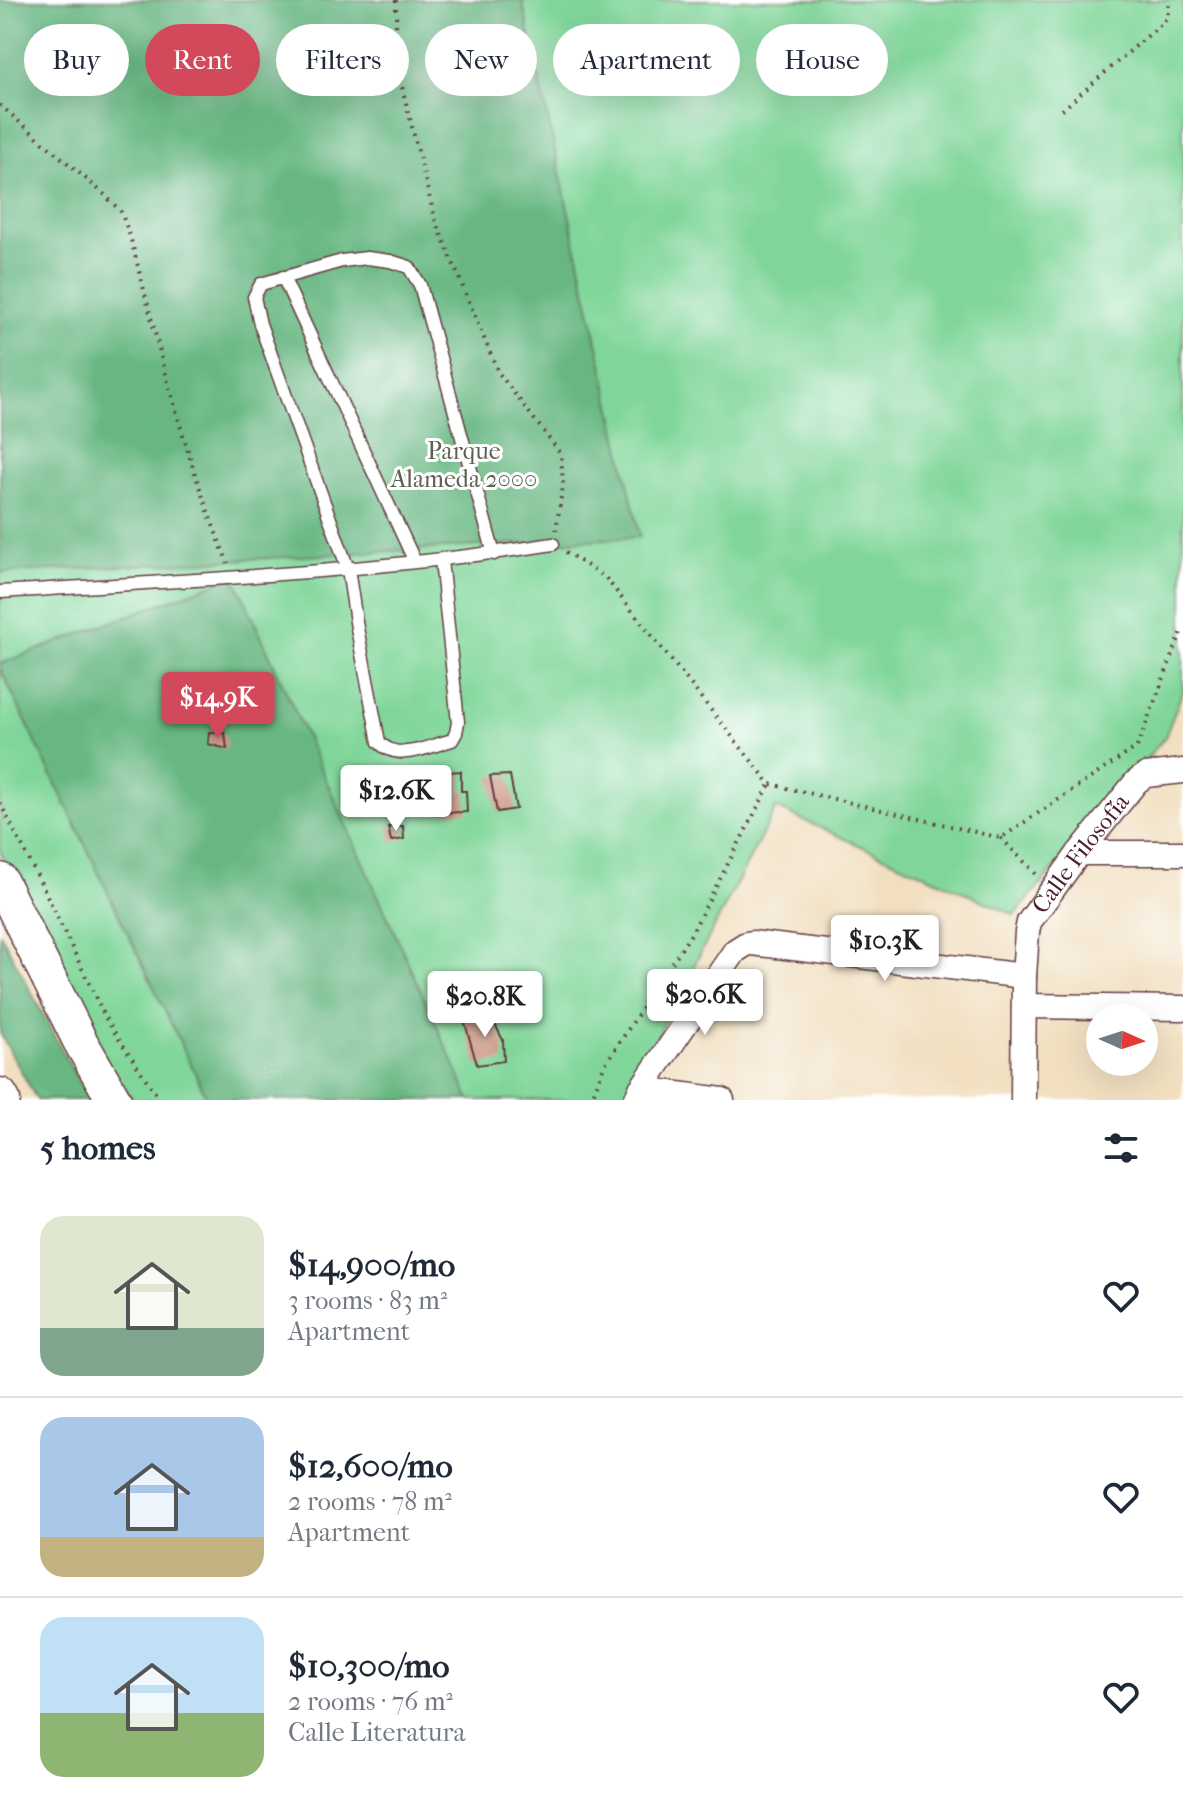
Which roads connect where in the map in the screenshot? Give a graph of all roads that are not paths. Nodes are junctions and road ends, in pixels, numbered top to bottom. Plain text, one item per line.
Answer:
1 (283, 277) junction
2 (553, 544) road end
3 (494, 554) junction
4 (441, 560) junction
5 (415, 562) junction
6 (348, 569) junction
7 (0, 592) edge
8 (1183, 771) edge
9 (1079, 853) junction
10 (1183, 853) edge
11 (0, 880) edge
12 (1024, 976) junction
13 (1024, 1006) junction
14 (1183, 1008) edge
15 (638, 1094) edge
16 (0, 1095) edge
17 (3, 1100) edge
18 (114, 1100) edge
19 (722, 1100) edge
20 (1023, 1100) edge

1 - 3 lane
1 - 5 lane
1 - 6 lane
2 - 3 lane
3 - 4 lane
4 - 5 lane
4 - 6 lane
5 - 6 lane
6 - 7 lane
8 - 9 street, Calle Filosofía
9 - 10 street
9 - 12 street, Calle Filosofía
11 - 18 main road
12 - 13 street, Calle Filosofía
12 - 15 street
13 - 14 street
13 - 20 street, Calle Filosofía
15 - 19 street
16 - 17 main road

